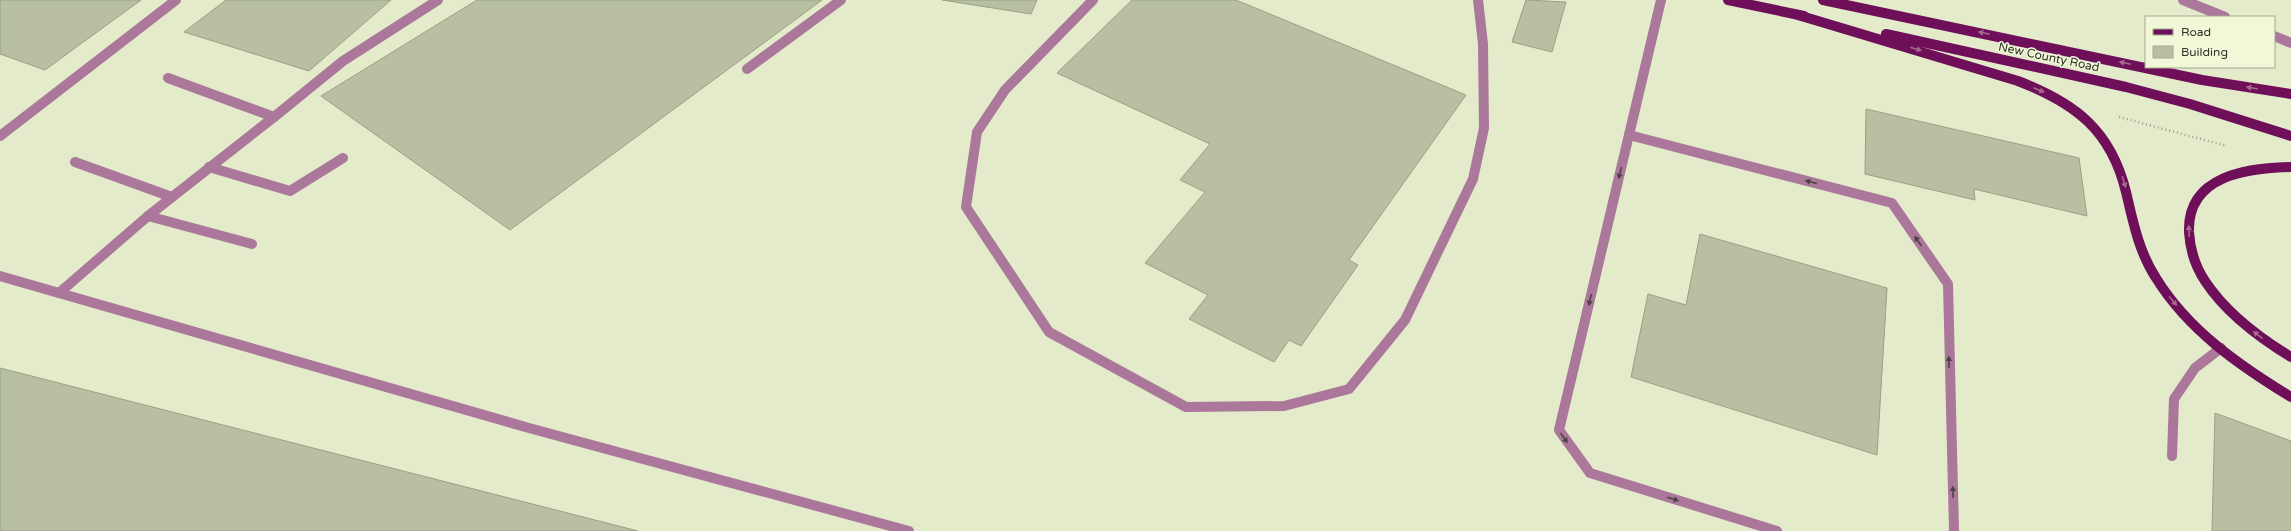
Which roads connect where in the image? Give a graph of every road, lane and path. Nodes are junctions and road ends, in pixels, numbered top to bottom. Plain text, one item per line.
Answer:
1 (176, 0) edge
2 (438, 0) edge
3 (841, 0) edge
4 (1093, 0) edge
5 (1661, 0) edge
6 (1728, 0) edge
7 (1823, 0) edge
8 (2183, 0) edge
9 (1475, 1) edge
10 (1798, 15) junction
11 (2223, 16) edge
12 (2275, 36) edge
13 (2291, 43) edge
14 (2145, 68) edge
15 (2145, 68) edge
16 (746, 69) dead end
17 (168, 78) dead end
18 (2291, 94) edge
19 (2116, 116) dead end
20 (274, 117) junction
21 (1629, 135) junction
22 (0, 136) edge
23 (2291, 136) edge
24 (2227, 146) dead end
25 (343, 158) dead end
26 (75, 162) dead end
27 (209, 167) junction
28 (2291, 168) edge
29 (172, 196) junction
30 (148, 216) junction
31 (252, 244) dead end
32 (0, 276) edge
33 (59, 293) junction
34 (2221, 348) junction
35 (2291, 357) edge
36 (2291, 397) edge
37 (2172, 456) dead end
38 (909, 531) edge
39 (1777, 531) edge
40 (1954, 531) edge

1 - 22 lane
2 - 20 lane
3 - 16 lane
4 - 9 lane
5 - 21 lane
6 - 10 main road
15 -> 7 main road
8 - 11 lane
10 - 23 main road, New County Road
10 -> 34 main road
12 - 13 lane
18 -> 14 main road
17 - 20 lane
19 - 24 path
20 - 27 lane
21 -> 39 lane
40 -> 21 lane
25 - 27 lane
26 - 29 lane
27 - 29 lane
35 -> 28 main road
29 - 30 lane
30 - 31 lane
30 - 33 lane
32 - 33 lane
33 - 38 lane
34 - 36 main road
34 - 37 lane

